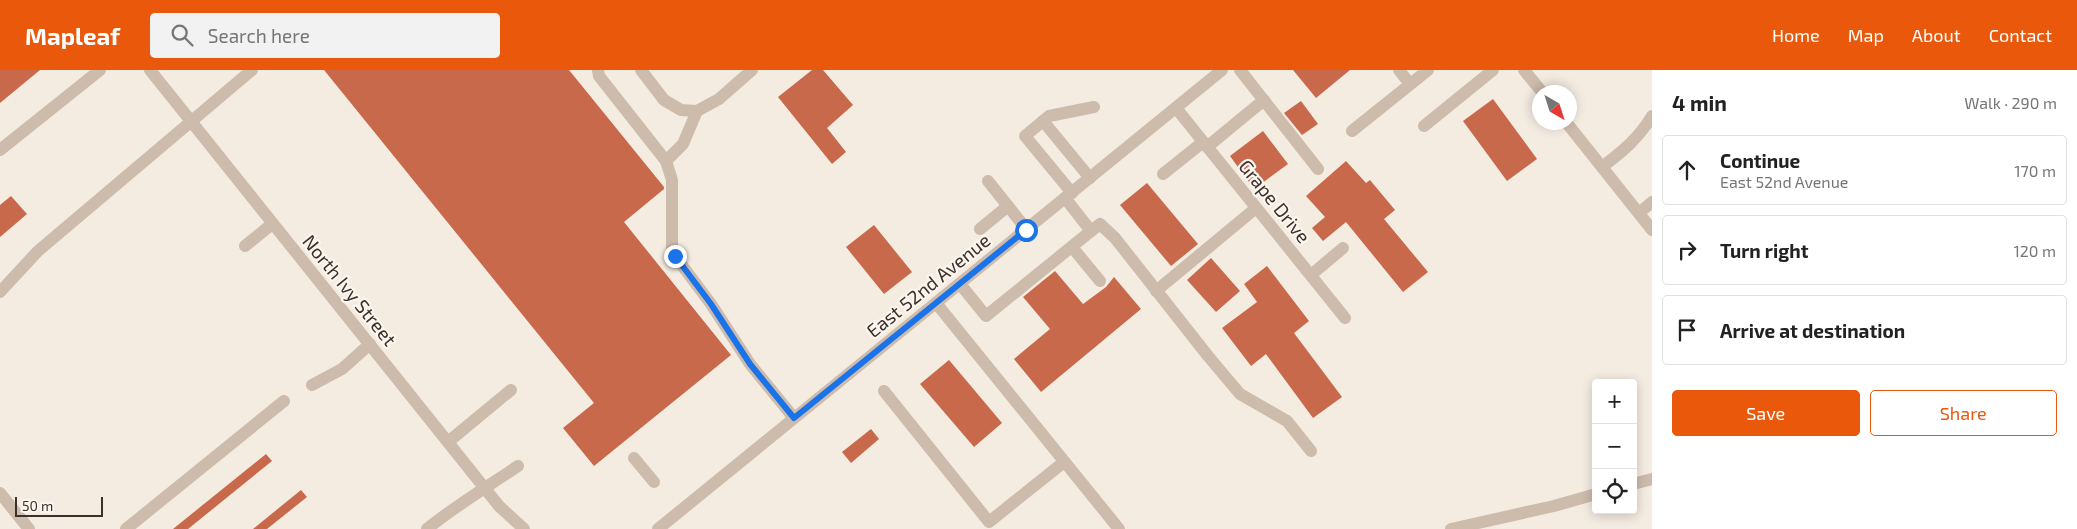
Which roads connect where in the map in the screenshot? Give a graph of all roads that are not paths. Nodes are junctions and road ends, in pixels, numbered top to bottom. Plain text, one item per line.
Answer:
1 (100, 70) edge
2 (150, 70) edge
3 (252, 70) edge
4 (598, 70) edge
5 (641, 70) edge
6 (752, 70) edge
7 (1222, 70) edge
8 (1240, 70) edge
9 (1399, 70) edge
10 (1428, 70) edge
11 (1493, 70) edge
12 (1524, 70) edge
13 (1410, 84) junction
14 (1536, 85) edge
15 (1264, 100) junction
16 (1094, 107) dead end
17 (1176, 108) junction
18 (697, 111) junction
19 (1652, 116) edge
20 (1043, 121) junction
21 (191, 122) junction
22 (1424, 126) dead end
23 (1352, 130) dead end
24 (1572, 130) edge
25 (1205, 144) junction
26 (0, 150) edge
27 (666, 160) junction
28 (1602, 167) junction
29 (1318, 169) dead end
30 (1163, 174) dead end
31 (1090, 178) junction
32 (988, 181) dead end
33 (1068, 196) junction
34 (1652, 202) edge
35 (1008, 206) junction
36 (1256, 208) junction
37 (1638, 213) junction
38 (272, 224) junction
39 (980, 229) dead end
40 (1026, 230) junction
41 (1652, 230) edge
42 (1091, 231) junction
43 (244, 246) dead end
44 (1072, 247) junction
45 (1343, 248) dead end
46 (1311, 275) junction
47 (1100, 281) dead end
48 (960, 284) junction
49 (1156, 291) junction
50 (0, 292) edge
51 (936, 303) junction
52 (1345, 318) dead end
53 (370, 344) junction
54 (312, 385) dead end
55 (511, 390) dead end
56 (884, 391) dead end
57 (284, 401) dead end
58 (794, 418) junction
59 (448, 442) junction
60 (1311, 451) dead end
61 (634, 458) dead end
62 (1064, 462) junction
63 (518, 466) dead end
64 (1652, 479) edge
65 (654, 482) dead end
66 (1637, 483) edge
67 (485, 489) junction
68 (0, 494) edge
69 (1592, 495) edge
70 (131, 527) edge
71 (662, 528) edge
72 (29, 529) edge
73 (427, 529) edge
74 (524, 529) edge
75 (1119, 529) edge
76 (1451, 529) edge

1 - 26 street
2 - 21 street, North Ivy Street
3 - 21 street
4 - 27 street
5 - 18 street
6 - 18 street
7 - 17 street, East 52nd Avenue
8 - 15 street
9 - 13 street
10 - 13 street
11 - 22 street
12 - 14 street
13 - 23 street
15 - 25 street
15 - 29 street
16 - 20 street
17 - 25 street, Grape Drive
17 - 31 street, East 52nd Avenue
18 - 27 street
19 - 28 street
20 - 31 street
20 - 33 street
21 - 38 street, North Ivy Street
21 - 50 street
24 - 28 street
25 - 30 street
25 - 36 street, Grape Drive
27 - 58 street
28 - 37 street
31 - 33 street, East 52nd Avenue
32 - 35 street
33 - 40 street, East 52nd Avenue
33 - 42 street
34 - 37 street
35 - 39 street
35 - 40 street
36 - 46 street, Grape Drive
36 - 49 street
37 - 41 street
38 - 43 street
38 - 53 street, North Ivy Street
40 - 48 street, East 52nd Avenue
42 - 44 street
42 - 49 street
44 - 47 street
44 - 48 street
45 - 46 street
46 - 52 street, Grape Drive
48 - 51 street, East 52nd Avenue
49 - 60 street
51 - 58 street, East 52nd Avenue
51 - 62 street
53 - 54 street
53 - 59 street, North Ivy Street
55 - 59 street
56 - 62 street
57 - 70 street
58 - 71 street, East 52nd Avenue
59 - 67 street, North Ivy Street
61 - 65 street
62 - 75 street
63 - 67 street
64 - 66 street
67 - 73 street
67 - 74 street, North Ivy Street
68 - 72 street
69 - 76 street

